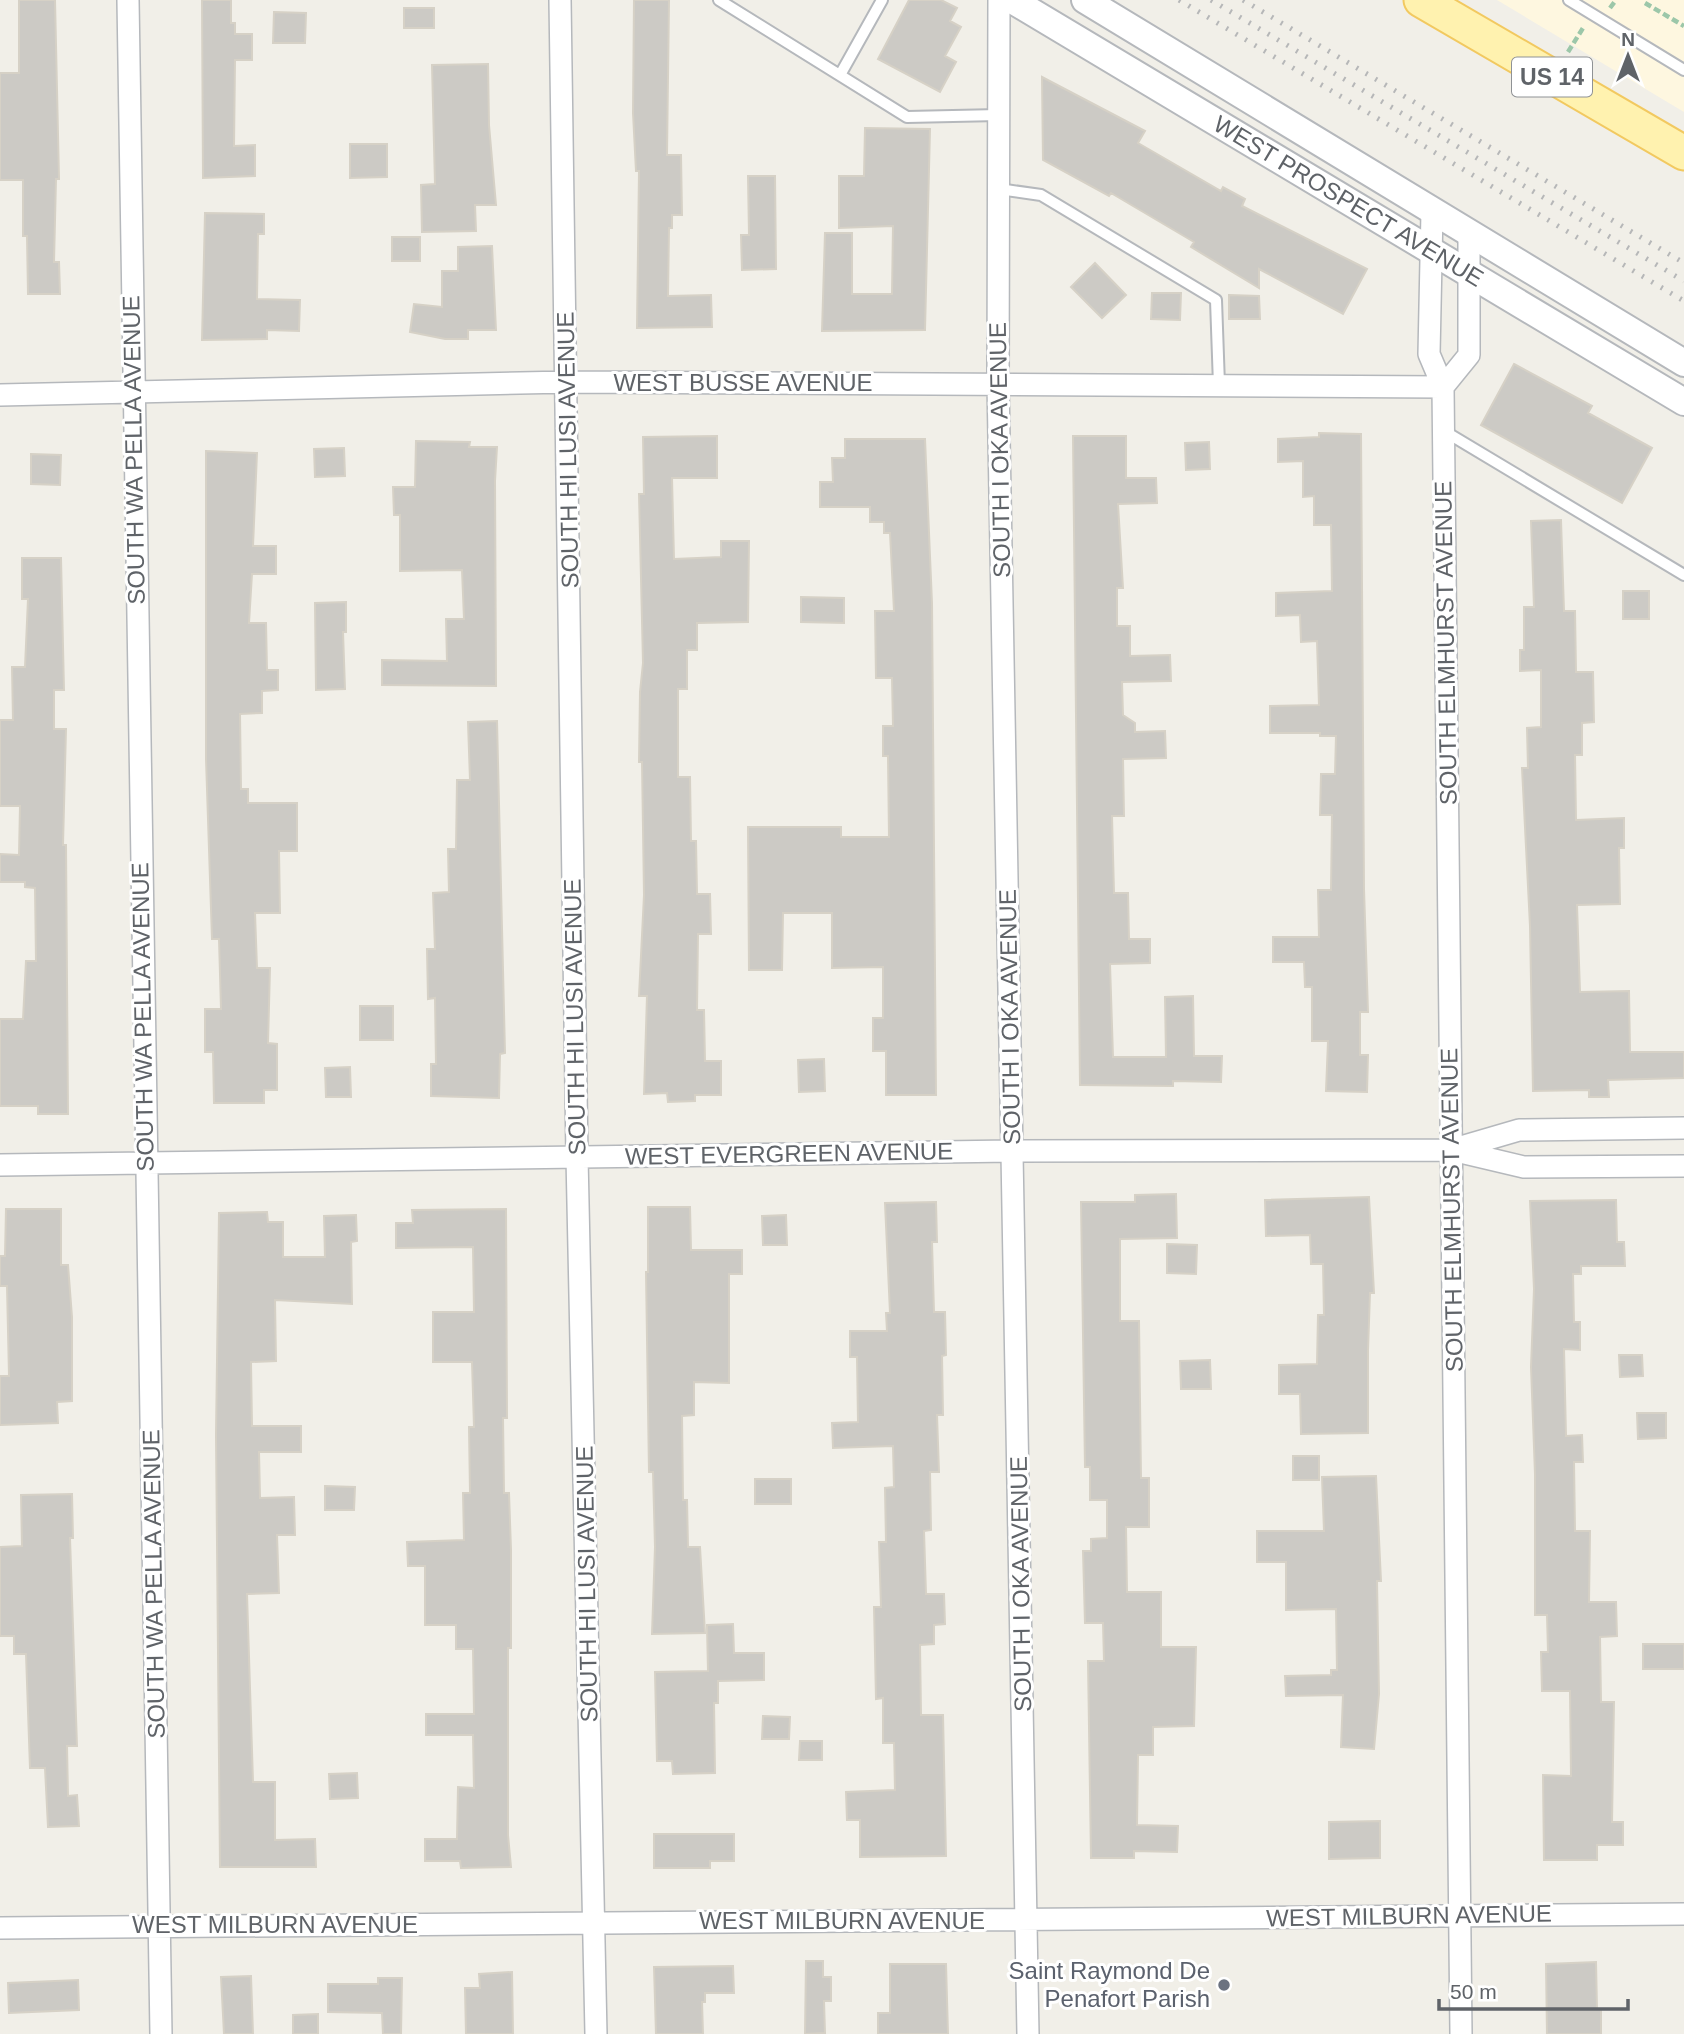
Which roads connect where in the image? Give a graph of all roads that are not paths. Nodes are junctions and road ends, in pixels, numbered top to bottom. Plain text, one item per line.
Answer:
1 (128, 0) edge
2 (560, 0) edge
3 (719, 0) edge
4 (882, 0) edge
5 (999, 0) edge
6 (1012, 0) edge
7 (1085, 0) edge
8 (1420, 0) edge
9 (1569, 0) edge
10 (1684, 70) edge
11 (840, 75) junction
12 (999, 115) junction
13 (1684, 153) edge
14 (999, 189) junction
15 (1432, 212) junction
16 (1469, 235) junction
17 (1431, 251) junction
18 (1470, 274) junction
19 (1684, 363) edge
20 (568, 382) junction
21 (998, 383) junction
22 (1219, 385) junction
23 (1443, 387) junction
24 (133, 393) junction
25 (0, 396) edge
26 (1684, 402) edge
27 (1444, 431) junction
28 (1684, 575) edge
29 (1684, 1128) edge
30 (1452, 1150) junction
31 (1012, 1151) junction
32 (577, 1157) junction
33 (146, 1163) junction
34 (0, 1166) edge
35 (1684, 1166) edge
36 (1684, 1914) edge
37 (1460, 1916) junction
38 (1028, 1920) junction
39 (596, 1923) junction
40 (162, 1926) junction
41 (0, 1928) edge
42 (162, 2034) edge
43 (596, 2034) edge
44 (1028, 2034) edge
45 (1461, 2034) edge

1 - 24 street, SOUTH WA PELLA AVENUE
2 - 20 street, SOUTH HI LUSI AVENUE
3 - 11 lane
4 - 11 lane
5 - 12 street, SOUTH I OKA AVENUE
6 - 17 street, WEST PROSPECT AVENUE
7 - 15 street, WEST PROSPECT AVENUE
8 - 13 main road, US 14
9 - 10 lane
11 - 12 lane
12 - 14 street, SOUTH I OKA AVENUE
14 - 21 street, SOUTH I OKA AVENUE
14 - 22 lane
15 - 16 street, WEST PROSPECT AVENUE
15 - 17 street, SOUTH ELMHURST AVENUE
16 - 18 street
16 - 19 street, WEST PROSPECT AVENUE
17 - 18 street, WEST PROSPECT AVENUE
17 - 23 street, SOUTH ELMHURST AVENUE
18 - 23 street
18 - 26 street, WEST PROSPECT AVENUE
20 - 21 street, WEST BUSSE AVENUE
20 - 24 street, WEST BUSSE AVENUE
20 - 32 street, SOUTH HI LUSI AVENUE
21 - 22 street, WEST BUSSE AVENUE
21 - 31 street, SOUTH I OKA AVENUE
22 - 23 street, WEST BUSSE AVENUE
23 - 27 street, SOUTH ELMHURST AVENUE
24 - 25 street, WEST BUSSE AVENUE
24 - 33 street, SOUTH WA PELLA AVENUE
27 - 28 lane
27 - 30 street, SOUTH ELMHURST AVENUE
29 - 30 street, WEST EVERGREEN AVENUE
30 - 31 street, WEST EVERGREEN AVENUE
30 - 35 street, WEST EVERGREEN AVENUE
30 - 37 street, SOUTH ELMHURST AVENUE
31 - 32 street, WEST EVERGREEN AVENUE
31 - 38 street, SOUTH I OKA AVENUE
32 - 33 street, WEST EVERGREEN AVENUE
32 - 39 street, SOUTH HI LUSI AVENUE
33 - 34 street, WEST EVERGREEN AVENUE
33 - 40 street, SOUTH WA PELLA AVENUE
36 - 37 street, WEST MILBURN AVENUE
37 - 38 street, WEST MILBURN AVENUE
37 - 45 street, SOUTH ELMHURST AVENUE
38 - 39 street, WEST MILBURN AVENUE
38 - 44 street, SOUTH I OKA AVENUE
39 - 40 street, WEST MILBURN AVENUE
39 - 43 street, SOUTH HI LUSI AVENUE
40 - 41 street, WEST MILBURN AVENUE
40 - 42 street, SOUTH WA PELLA AVENUE

